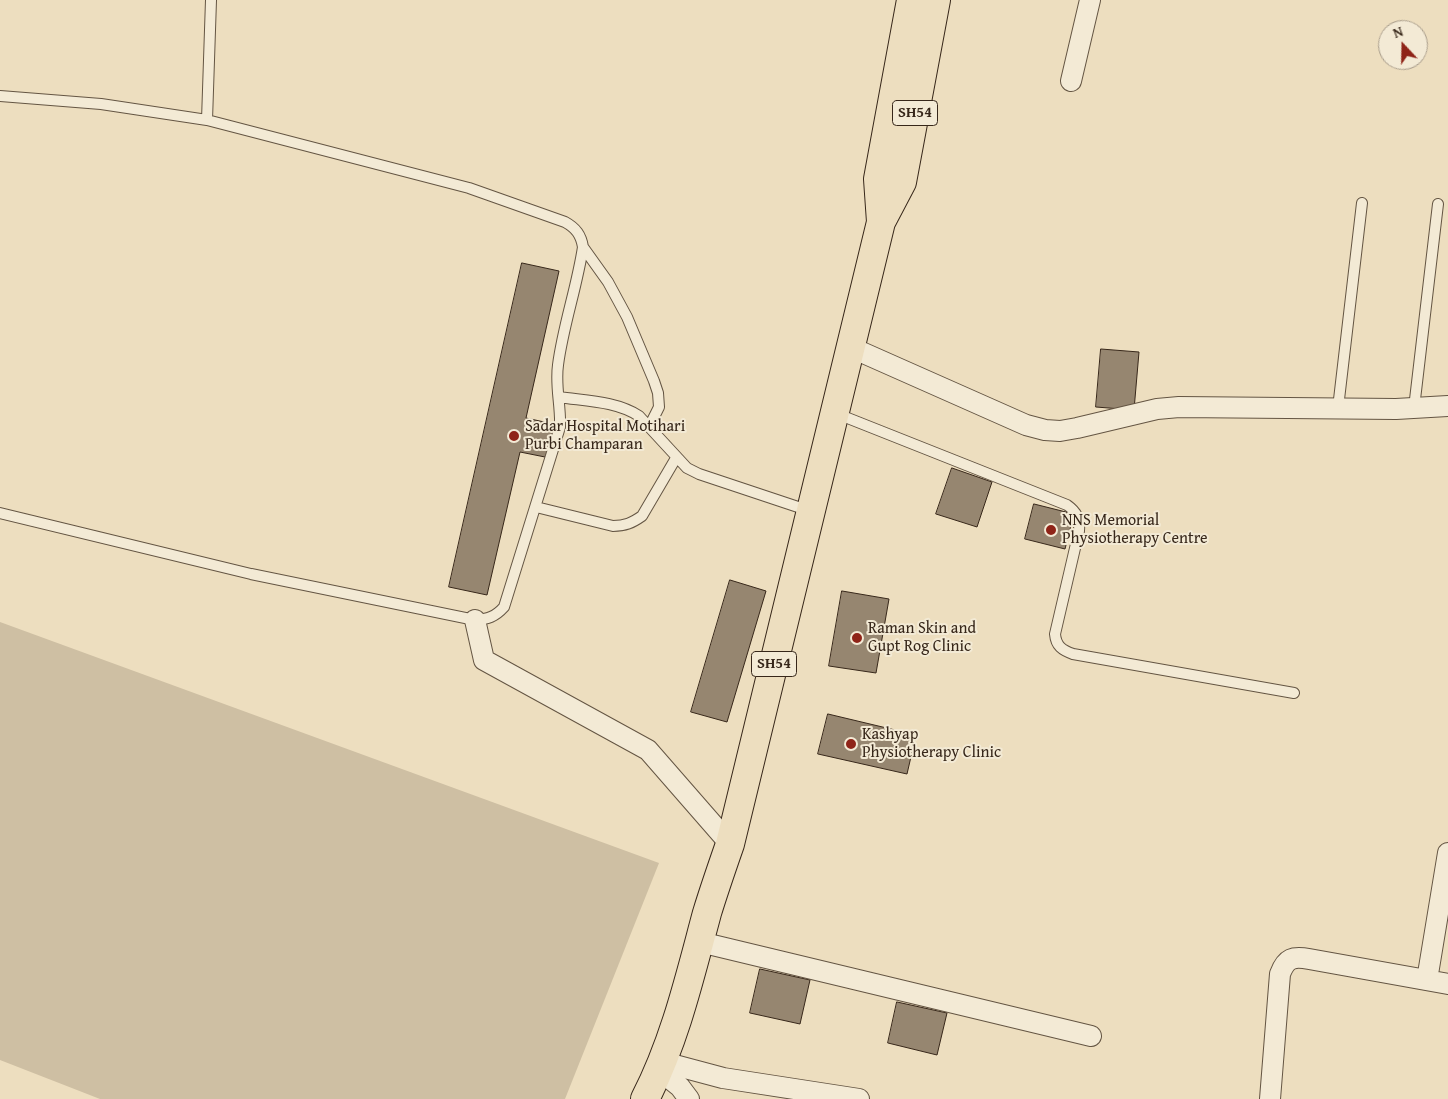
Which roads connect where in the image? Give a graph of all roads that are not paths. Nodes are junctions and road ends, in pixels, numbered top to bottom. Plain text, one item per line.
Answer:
1 (211, 0) edge
2 (911, 0) edge
3 (936, 0) edge
4 (1090, 0) edge
5 (1071, 80) dead end
6 (0, 96) edge
7 (207, 120) junction
8 (1362, 203) dead end
9 (1438, 204) dead end
10 (881, 222) junction
11 (583, 247) junction
12 (850, 347) junction
13 (559, 397) junction
14 (1448, 406) edge
15 (1338, 408) junction
16 (1414, 408) junction
17 (834, 412) junction
18 (648, 427) junction
19 (676, 458) junction
20 (536, 507) junction
21 (811, 511) junction
22 (0, 513) edge
23 (475, 620) junction
24 (1294, 693) dead end
25 (730, 844) junction
26 (1448, 853) edge
27 (700, 942) junction
28 (1427, 980) junction
29 (1448, 984) edge
30 (1091, 1036) dead end
31 (673, 1084) edge
32 (645, 1099) edge
33 (858, 1099) edge
34 (1270, 1099) edge

1 - 7 lane
2 - 10 main road, SH54
3 - 10 main road, SH54
4 - 5 street
6 - 7 lane
7 - 11 lane
8 - 15 lane
9 - 16 lane
10 - 12 main road, SH54
11 - 13 lane
11 - 18 lane
12 - 15 street
12 - 17 main road, SH54
13 - 18 lane
13 - 20 lane
14 - 16 street
15 - 16 street
17 - 21 main road, SH54
17 - 24 lane
18 - 19 lane
19 - 20 lane
19 - 21 lane
20 - 23 lane
21 - 25 main road, SH54
22 - 23 lane
23 - 25 street
25 - 27 main road, SH54
26 - 28 street
27 - 30 street
27 - 31 main road, SH54
28 - 29 street
28 - 34 street
31 - 32 main road, SH54
31 - 33 street

